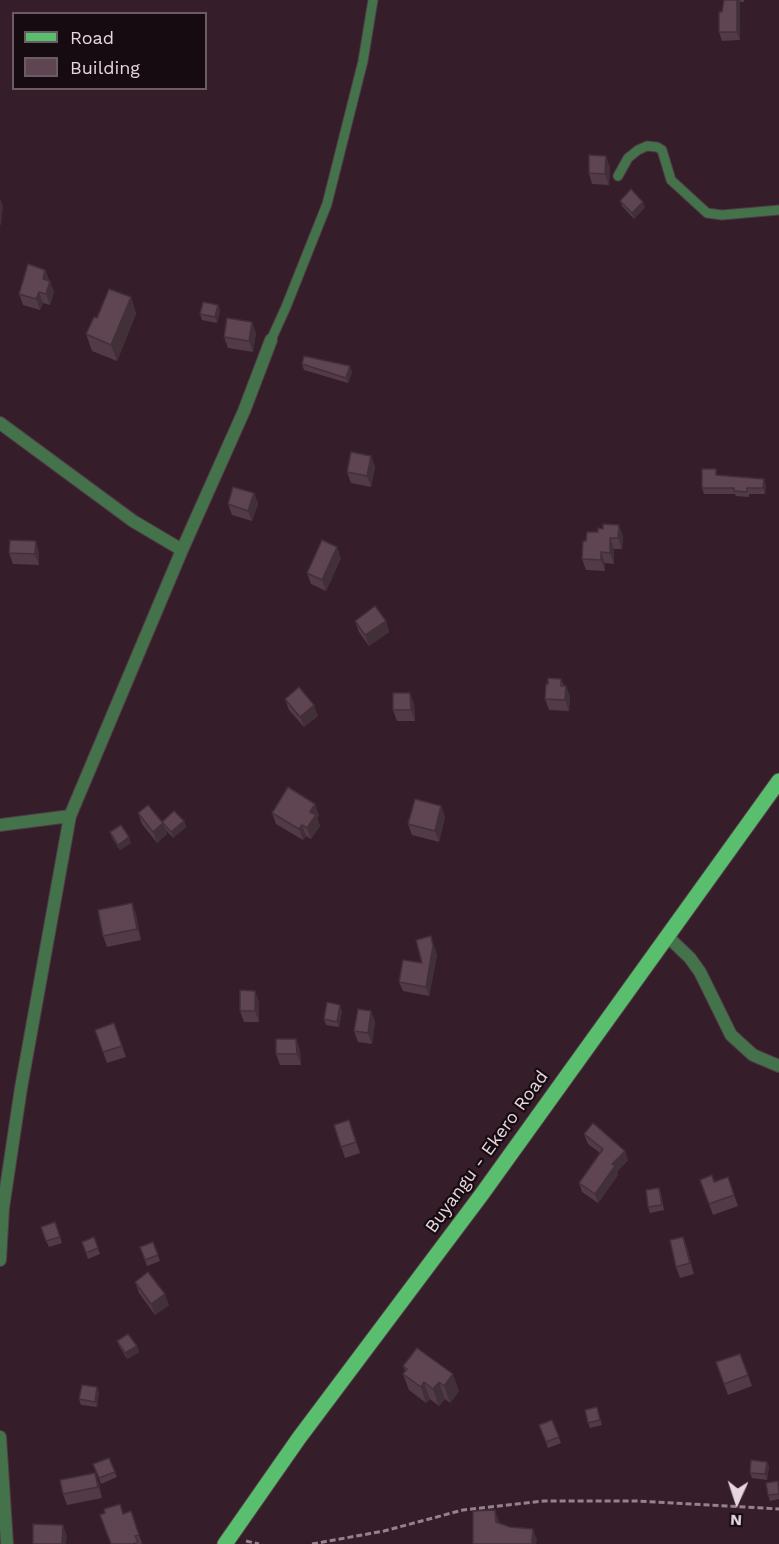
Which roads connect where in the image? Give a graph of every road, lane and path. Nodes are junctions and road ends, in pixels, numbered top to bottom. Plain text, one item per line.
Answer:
1 (373, 0) edge
2 (618, 176) dead end
3 (779, 210) edge
4 (271, 340) joint
5 (0, 423) edge
6 (182, 550) junction
7 (779, 781) edge
8 (70, 816) junction
9 (0, 825) edge
10 (667, 936) junction
11 (779, 1066) edge
12 (0, 1260) edge
13 (0, 1437) edge
14 (779, 1509) edge
15 (6, 1544) edge
16 (225, 1544) edge
17 (312, 1544) edge

1 - 4 lane
2 - 3 lane
4 - 6 street
5 - 6 street
6 - 8 street
7 - 10 main road, Buyangu - Ekero Road
8 - 9 street
8 - 12 street
10 - 11 street
10 - 16 main road, Buyangu - Ekero Road
13 - 15 street
14 - 17 path

